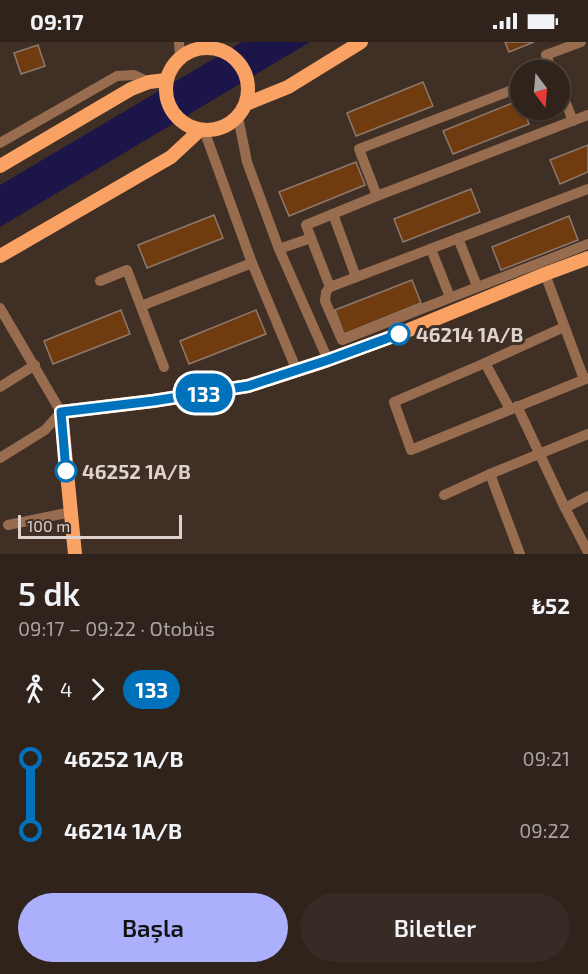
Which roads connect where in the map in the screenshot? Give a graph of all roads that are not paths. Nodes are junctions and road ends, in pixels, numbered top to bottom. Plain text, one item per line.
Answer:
1 (179, 42) edge
2 (361, 42) edge
3 (581, 42) edge
4 (213, 45) edge
5 (180, 57) junction
6 (548, 60) edge
7 (166, 80) junction
8 (149, 82) junction
9 (510, 91) edge
10 (246, 104) junction
11 (570, 113) edge
12 (588, 115) edge
13 (238, 117) junction
14 (573, 121) junction
15 (202, 130) junction
16 (0, 143) edge
17 (0, 166) edge
18 (588, 189) edge
19 (377, 196) junction
20 (333, 214) junction
21 (311, 238) junction
22 (458, 238) junction
23 (588, 244) edge
24 (279, 249) junction
25 (430, 249) junction
26 (0, 256) edge
27 (588, 258) edge
28 (252, 263) junction
29 (545, 274) junction
30 (356, 277) junction
31 (100, 281) dead end
32 (477, 286) junction
33 (330, 287) junction
34 (450, 297) junction
35 (141, 306) junction
36 (0, 309) edge
37 (564, 327) junction
38 (328, 360) junction
39 (485, 363) junction
40 (34, 365) junction
41 (164, 367) dead end
42 (297, 371) junction
43 (586, 378) edge
44 (0, 387) edge
45 (514, 408) junction
46 (61, 412) junction
47 (588, 434) edge
48 (540, 455) junction
49 (0, 458) edge
50 (490, 474) junction
51 (444, 495) dead end
52 (588, 496) edge
53 (565, 508) junction
54 (71, 512) junction
55 (8, 525) dead end
56 (588, 552) edge
57 (75, 554) edge
58 (520, 554) edge

1 - 5 street
2 - 10 main road
3 - 6 street
4 - 5 main road
4 - 10 main road
5 - 7 main road
7 - 8 main road
7 - 15 main road
8 - 16 street
8 - 17 main road
9 - 19 street
10 - 13 main road
11 - 14 street
12 - 14 street
13 - 15 main road
13 - 24 street
14 - 19 street
15 - 26 main road
15 - 28 street
18 - 22 street
19 - 20 street
20 - 21 street
20 - 30 street
21 - 24 street
21 - 33 street
22 - 25 street
22 - 32 street
23 - 32 street
24 - 38 street
25 - 30 street
25 - 34 street
27 - 29 main road
28 - 35 street
28 - 42 street
29 - 37 street
29 - 38 main road
30 - 33 street
31 - 35 street
32 - 34 street
33 - 34 street
35 - 41 street
36 - 40 street
37 - 39 street
37 - 43 street
38 - 42 main road
39 - 45 street
39 - 45 street
40 - 44 street
40 - 46 street
42 - 46 main road
43 - 45 street
45 - 48 street
46 - 49 street
46 - 54 main road
47 - 48 street
48 - 50 street
48 - 53 street
50 - 51 street
50 - 58 street
52 - 53 street
53 - 56 street
54 - 55 street
54 - 57 main road

